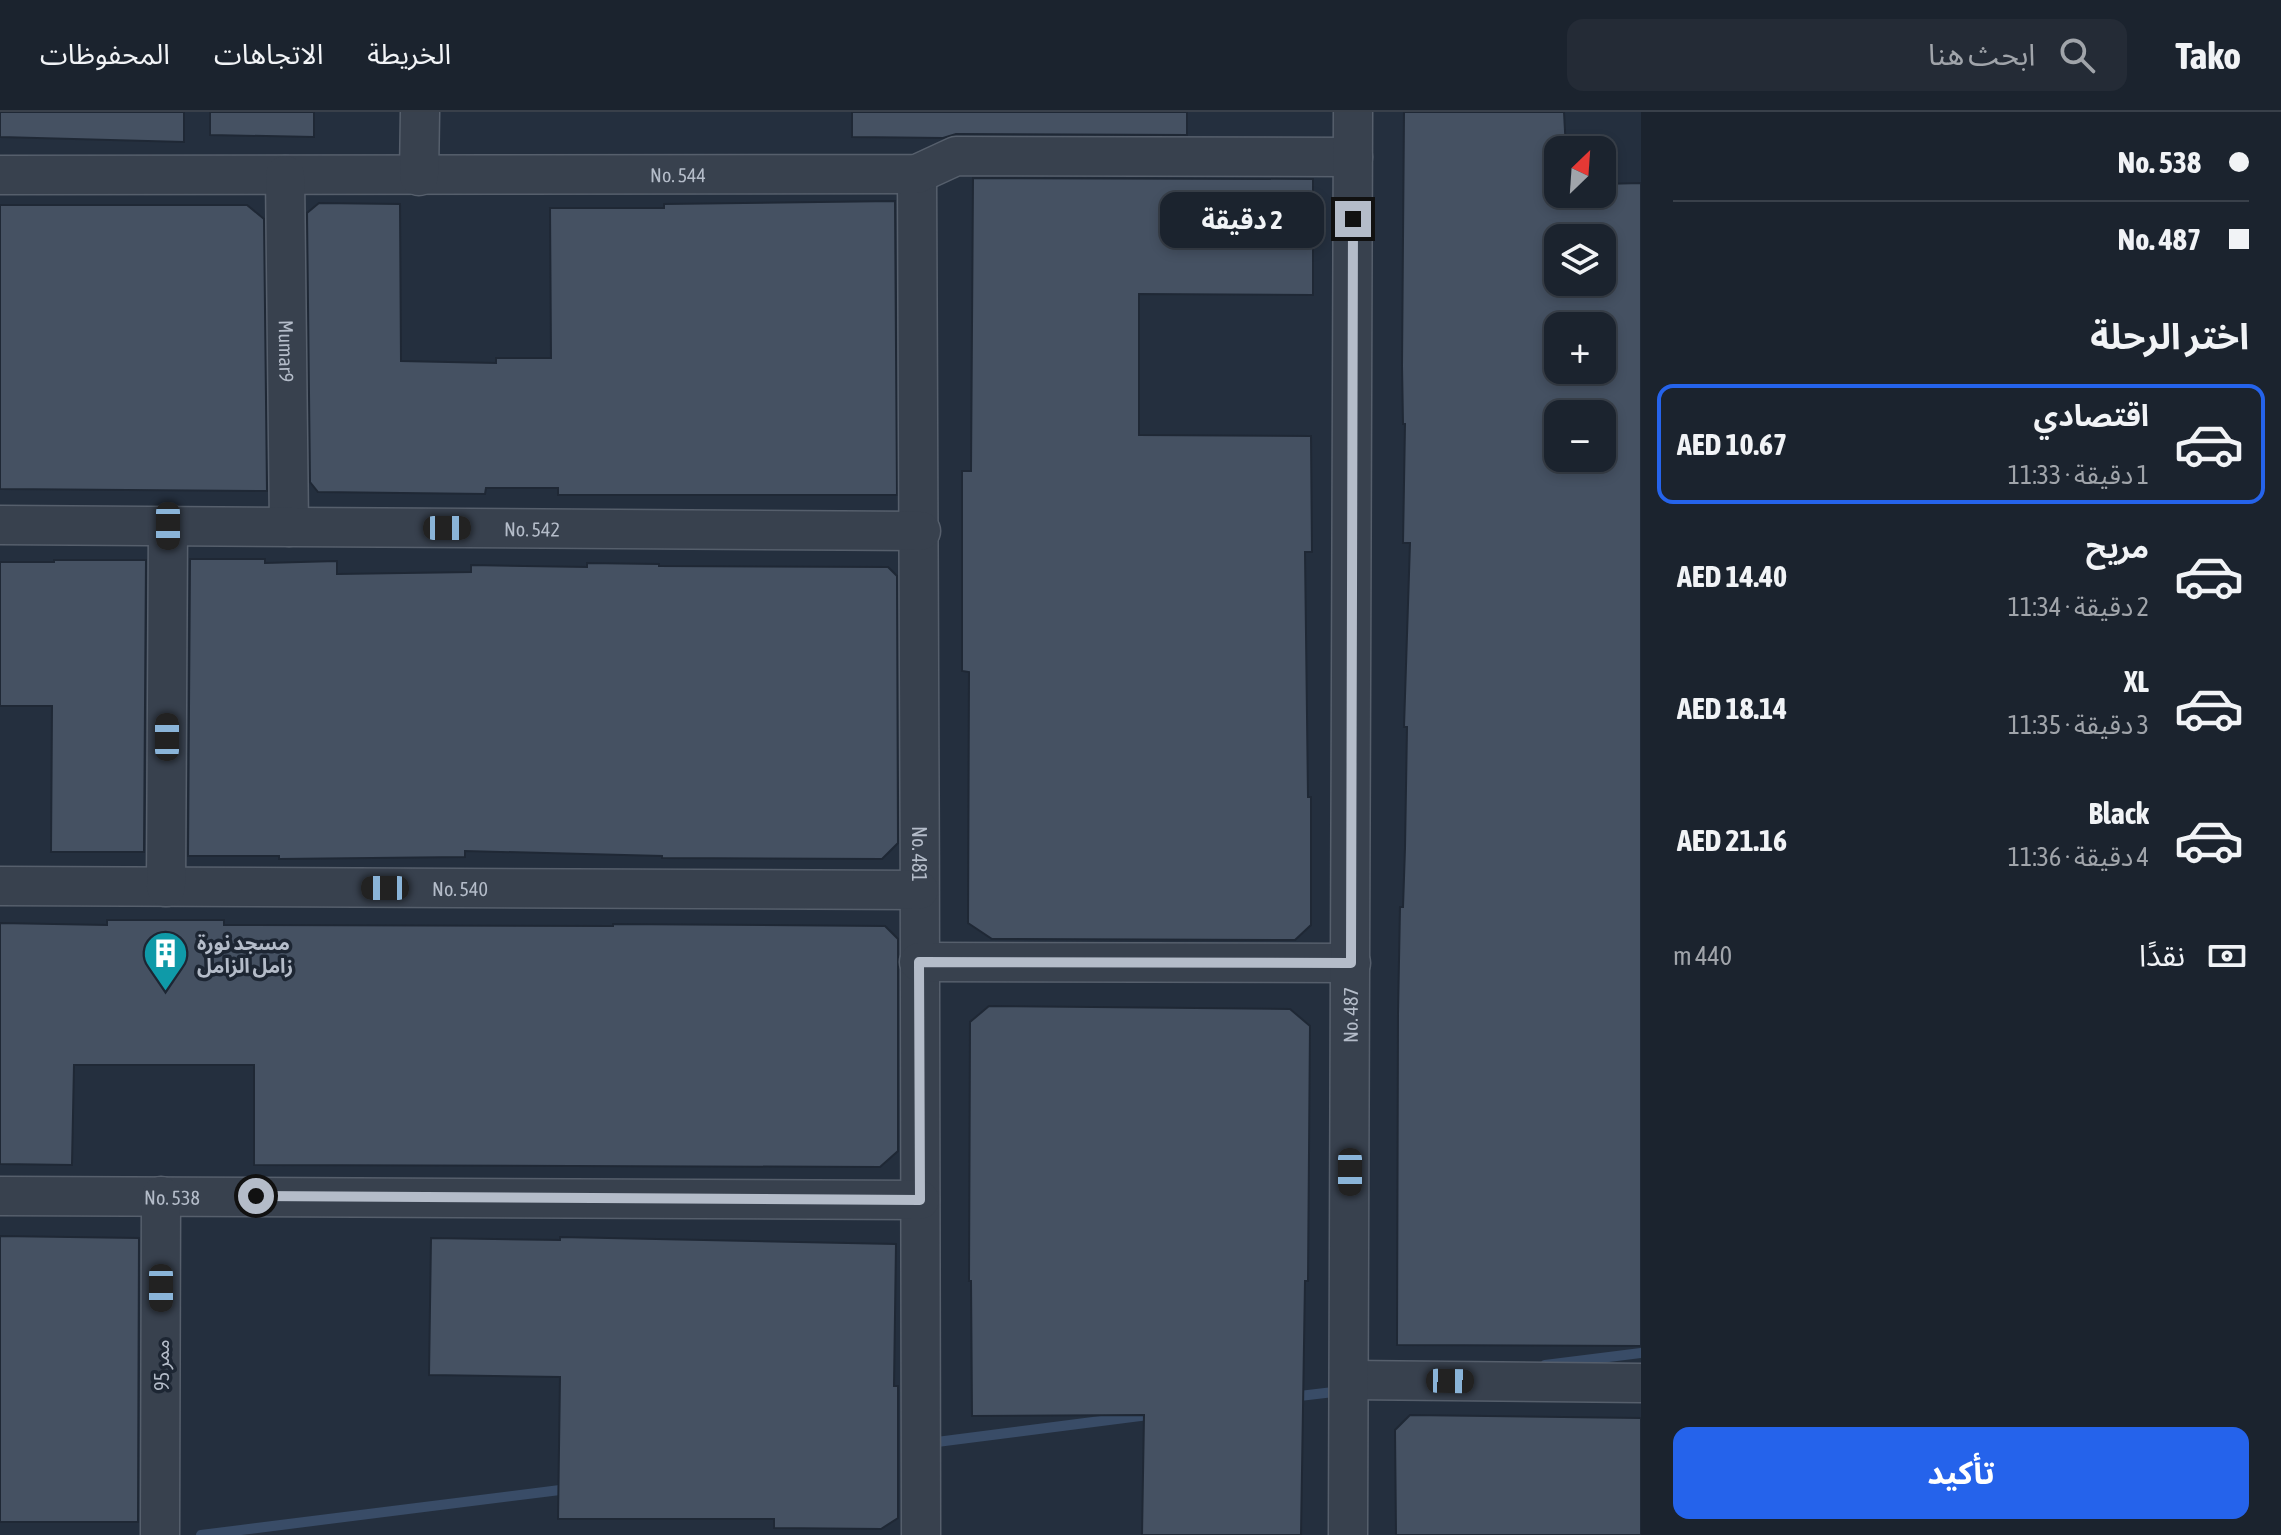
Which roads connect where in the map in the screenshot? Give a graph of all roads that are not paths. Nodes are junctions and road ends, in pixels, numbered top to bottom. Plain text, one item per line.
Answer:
1 (420, 112) edge
2 (1353, 112) edge
3 (1353, 157) junction
4 (917, 174) junction
5 (0, 175) edge
6 (285, 175) junction
7 (419, 176) junction
8 (0, 525) edge
9 (168, 526) junction
10 (289, 527) junction
11 (921, 531) junction
12 (0, 886) edge
13 (166, 887) junction
14 (919, 890) junction
15 (919, 962) junction
16 (1351, 963) junction
17 (0, 1196) edge
18 (161, 1196) junction
19 (920, 1200) junction
20 (1350, 1380) junction
21 (1641, 1383) edge
22 (160, 1535) edge
23 (921, 1535) edge
24 (1348, 1535) edge

1 - 7 street
2 - 3 street, No. 487
3 - 4 street, No. 544
3 - 16 street, No. 487
4 - 7 street, No. 544
4 - 11 street, No. 481
5 - 6 street, No. 544
6 - 7 street, No. 544
6 - 10 street, Mumar9
8 - 9 street, No. 542
9 - 10 street, No. 542
9 - 13 street
10 - 11 street, No. 542
11 - 14 street, No. 481
12 - 13 street, No. 540
13 - 14 street, No. 540
14 - 15 street, No. 481
15 - 16 street
15 - 19 street, No. 481
16 - 20 street, No. 487
17 - 18 street, No. 538
18 - 19 street, No. 538
18 - 22 street, ممر 95
19 - 23 street, No. 481
20 - 21 street
20 - 24 street, No. 487

